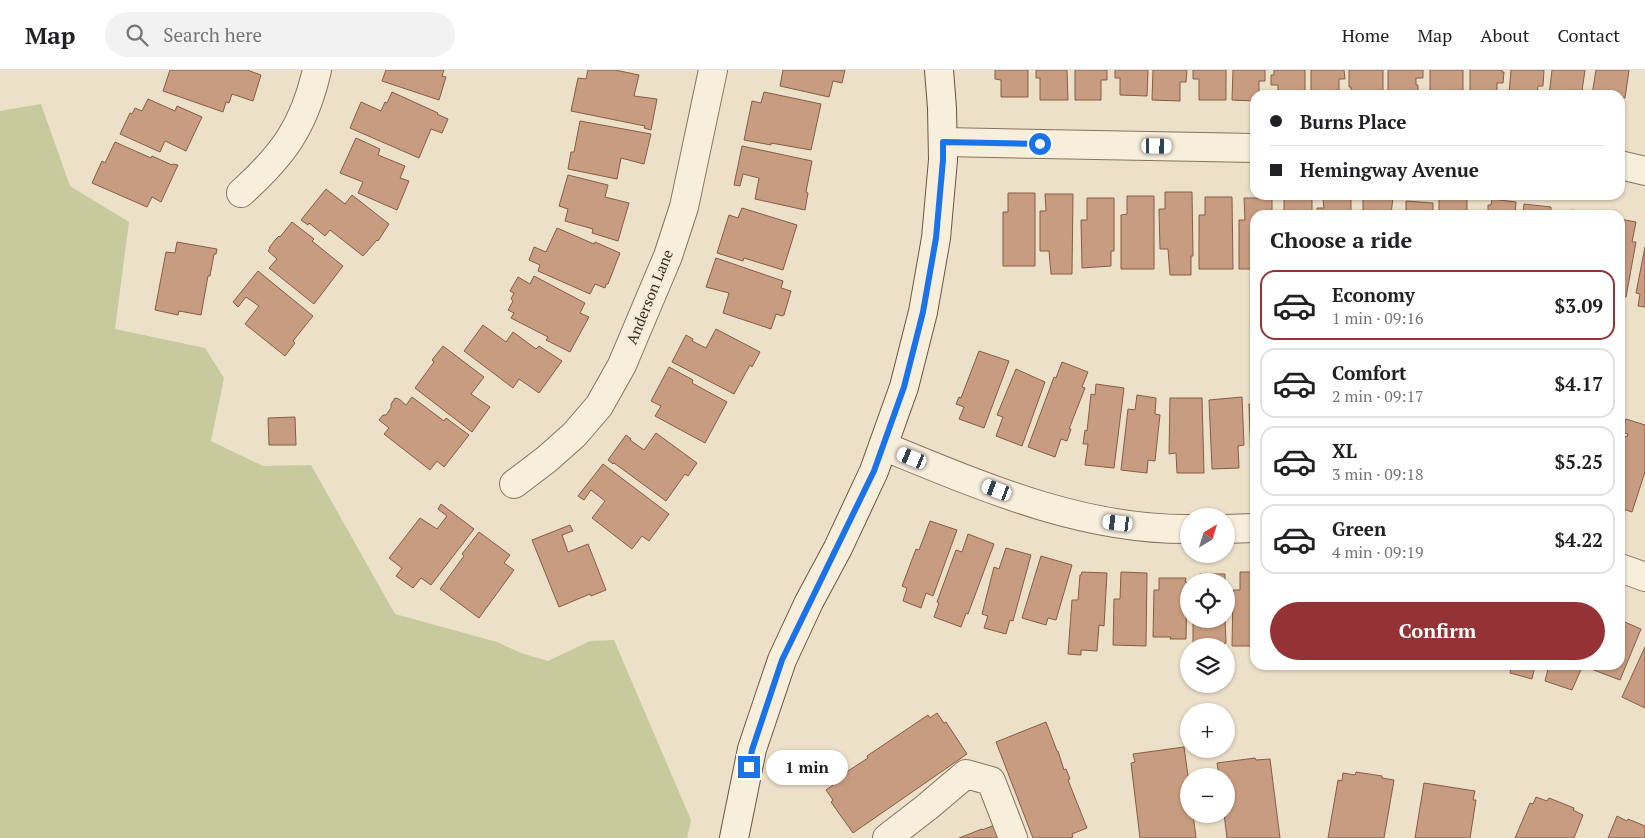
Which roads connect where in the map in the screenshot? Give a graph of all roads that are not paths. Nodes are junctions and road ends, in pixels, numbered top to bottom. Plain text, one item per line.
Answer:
1 (317, 70) edge
2 (713, 70) edge
3 (939, 70) edge
4 (943, 142) junction
5 (1250, 148) edge
6 (1625, 166) edge
7 (1645, 171) edge
8 (240, 193) dead end
9 (883, 446) junction
10 (514, 484) dead end
11 (1250, 528) edge
12 (1180, 529) edge
13 (1235, 529) edge
14 (1625, 570) edge
15 (1645, 577) edge
16 (734, 838) edge
17 (887, 838) edge
18 (1013, 838) edge

1 - 8 street
2 - 10 street, Anderson Lane
3 - 4 street
4 - 5 street
4 - 9 street
6 - 7 street
9 - 12 street
9 - 16 street
11 - 13 street
14 - 15 street
17 - 18 street

